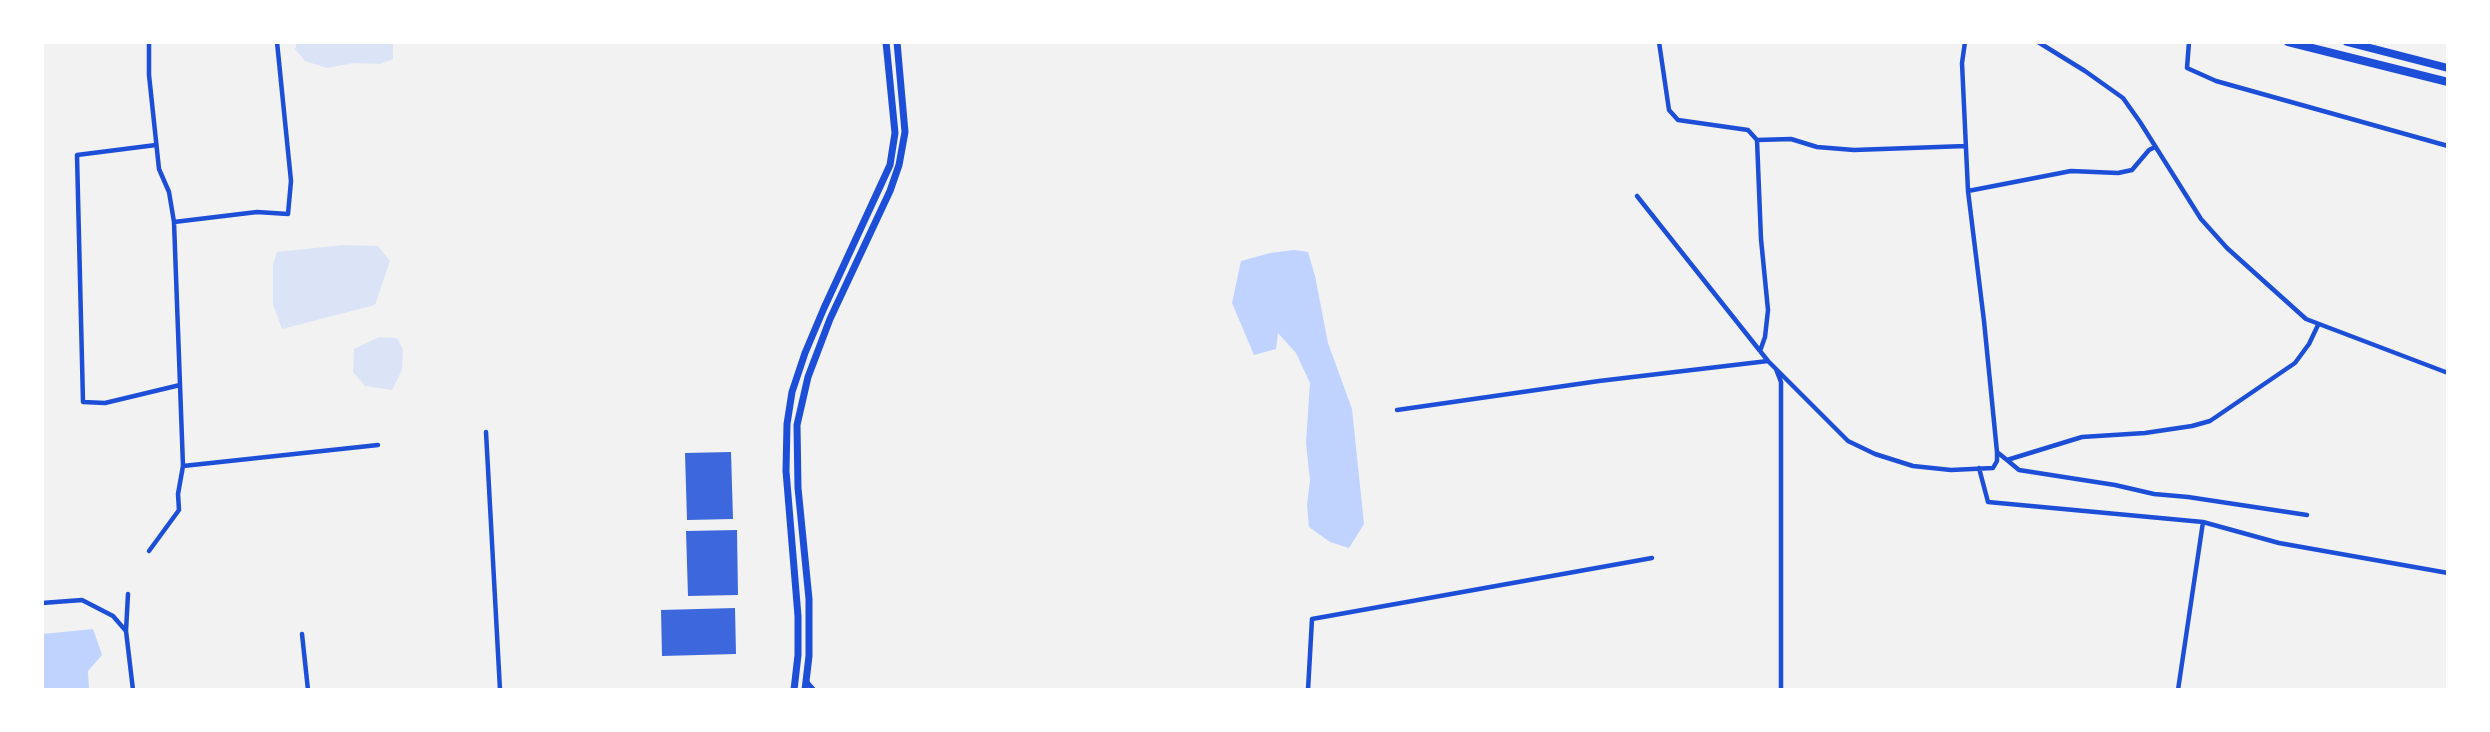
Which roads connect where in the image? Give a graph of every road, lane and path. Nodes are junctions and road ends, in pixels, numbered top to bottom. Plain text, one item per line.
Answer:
1 (149, 42) edge
2 (277, 42) edge
3 (886, 42) edge
4 (897, 42) edge
5 (1659, 42) edge
6 (1965, 42) edge
7 (2038, 42) edge
8 (2189, 42) edge
9 (2288, 42) edge
10 (2347, 42) edge
11 (2448, 68) edge
12 (2448, 82) edge
13 (1757, 140) junction
14 (156, 145) junction
15 (1966, 146) junction
16 (2448, 146) edge
17 (2155, 148) junction
18 (1968, 191) junction
19 (1637, 196) dead end
20 (174, 222) junction
21 (2318, 325) junction
22 (1760, 352) junction
23 (1768, 361) junction
24 (1776, 369) junction
25 (2448, 373) edge
26 (180, 385) junction
27 (1397, 410) dead end
28 (486, 432) dead end
29 (378, 446) dead end
30 (1997, 452) junction
31 (2007, 460) junction
32 (183, 466) junction
33 (1978, 468) junction
34 (2307, 516) dead end
35 (2203, 522) junction
36 (149, 551) dead end
37 (1652, 558) dead end
38 (2448, 573) edge
39 (128, 594) dead end
40 (42, 603) edge
41 (126, 632) junction
42 (302, 634) dead end
43 (806, 686) edge
44 (133, 690) edge
45 (308, 690) edge
46 (500, 690) edge
47 (794, 690) edge
48 (814, 690) edge
49 (1308, 690) edge
50 (1781, 690) edge
51 (2178, 690) edge

1 - 14 street
2 - 20 street
3 - 47 main road
4 - 43 main road
5 - 13 street
6 - 15 street
7 - 17 street
8 - 16 street
9 - 12 highway
10 - 11 highway
13 - 15 street
13 - 22 street
14 - 20 street
14 - 26 street
15 - 18 street
17 - 18 street
17 - 21 street
18 - 30 street
19 - 22 street
20 - 26 street
21 - 25 street
21 - 31 street
22 - 23 street
23 - 24 street
23 - 27 street
24 - 33 street
24 - 50 street
26 - 32 street
28 - 46 street
29 - 32 street
30 - 31 street
30 - 33 street
31 - 34 street
32 - 36 street
33 - 35 street
35 - 38 street
35 - 51 street
37 - 49 street
39 - 41 street
40 - 41 street
41 - 44 street
42 - 45 street
43 - 48 street

